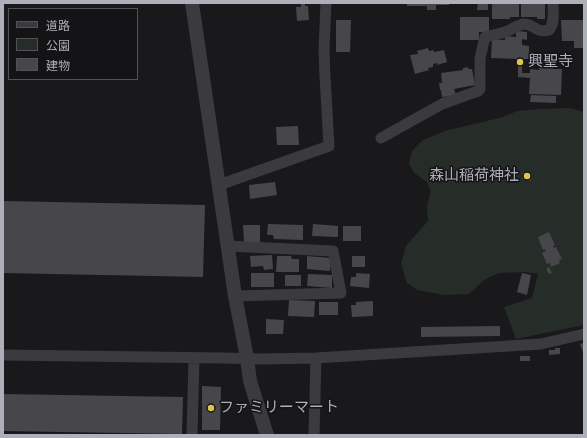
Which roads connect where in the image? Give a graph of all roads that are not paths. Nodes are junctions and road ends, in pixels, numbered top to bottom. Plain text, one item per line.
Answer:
1 (192, 3) edge
2 (326, 3) edge
3 (553, 3) edge
4 (381, 138) dead end
5 (219, 185) junction
6 (227, 246) junction
7 (235, 296) junction
8 (584, 334) edge
9 (3, 355) edge
10 (194, 358) junction
11 (247, 358) junction
12 (316, 358) junction
13 (192, 435) edge
14 (267, 435) edge
15 (314, 435) edge

1 - 5 street
2 - 5 street
3 - 4 street
5 - 6 street
6 - 7 street
6 - 7 street
7 - 11 street
8 - 12 street
9 - 10 street
10 - 11 street
10 - 13 street
11 - 12 street
11 - 14 street
12 - 15 street

